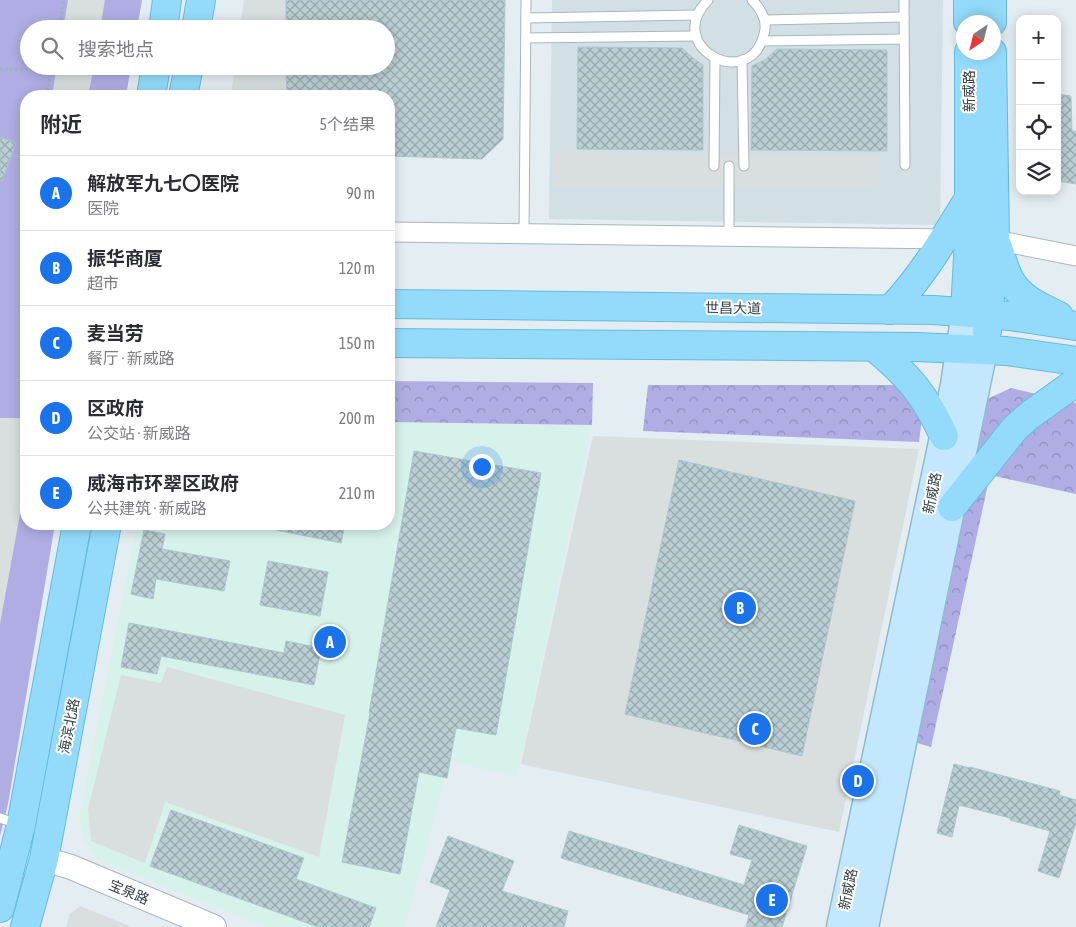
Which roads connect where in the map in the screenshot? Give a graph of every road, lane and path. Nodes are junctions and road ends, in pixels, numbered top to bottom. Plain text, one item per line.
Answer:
1 (64, 0) edge
2 (168, 0) edge
3 (201, 0) edge
4 (526, 0) edge
5 (708, 0) edge
6 (752, 0) edge
7 (904, 0) edge
8 (968, 0) edge
9 (992, 0) edge
10 (697, 15) junction
11 (968, 15) edge
12 (992, 15) edge
13 (904, 17) junction
14 (526, 18) junction
15 (61, 20) edge
16 (165, 20) edge
17 (198, 20) edge
18 (764, 20) junction
19 (696, 36) junction
20 (526, 38) junction
21 (904, 39) junction
22 (763, 41) junction
23 (715, 59) junction
24 (742, 60) junction
25 (968, 60) edge
26 (991, 60) edge
27 (20, 69) edge
28 (0, 70) edge
29 (51, 75) edge
30 (154, 75) edge
31 (188, 75) edge
32 (48, 90) edge
33 (152, 90) edge
34 (185, 90) edge
35 (905, 165) dead end
36 (714, 166) dead end
37 (728, 166) dead end
38 (744, 166) dead end
39 (395, 232) edge
40 (524, 234) junction
41 (729, 236) junction
42 (969, 239) junction
43 (1076, 256) edge
44 (395, 304) edge
45 (890, 310) junction
46 (977, 313) junction
47 (1076, 325) edge
48 (395, 343) edge
49 (874, 347) junction
50 (972, 349) junction
51 (1076, 361) edge
52 (1076, 382) edge
53 (944, 436) junction
54 (952, 507) junction
55 (76, 530) edge
56 (106, 530) edge
57 (10, 822) edge
58 (44, 859) junction
59 (4, 878) edge
60 (0, 908) edge
61 (25, 927) edge
62 (214, 927) edge
63 (840, 927) edge
64 (865, 927) edge

1 - 15 path
2 - 16 main road
3 - 17 main road
4 - 14 lane
5 - 10 lane
6 - 18 lane
7 - 13 lane
8 - 11 main road
9 - 12 main road
10 - 14 lane
10 - 19 lane
13 - 18 lane
13 - 21 lane
14 - 20 lane
18 - 22 lane
19 - 20 lane
19 - 23 lane
20 - 40 lane
21 - 22 lane
21 - 35 lane
22 - 24 lane
23 - 24 lane
23 - 36 lane
24 - 38 lane
25 - 42 main road, 新威路
26 - 42 main road, 新威路
27 - 28 path
29 - 32 path
30 - 33 main road
31 - 34 main road
37 - 41 lane
39 - 40 street
40 - 41 street
41 - 42 street
42 - 43 street
42 - 45 main road
42 - 46 main road, 新威路
42 - 47 main road
44 - 45 main road, 世昌大道
45 - 46 main road, 世昌大道
46 - 47 main road, 世昌大道
46 - 50 main road, 新威路
48 - 49 main road
49 - 50 main road
49 - 53 main road
50 - 51 main road
50 - 53 main road, 新威路
50 - 54 main road, 新威路
52 - 54 main road
53 - 63 main road, 新威路
54 - 64 main road, 新威路
55 - 57 main road
56 - 58 main road, 海滨北路
57 - 59 main road
58 - 61 main road, 海滨北路
58 - 62 street, 宝泉路
59 - 60 main road

